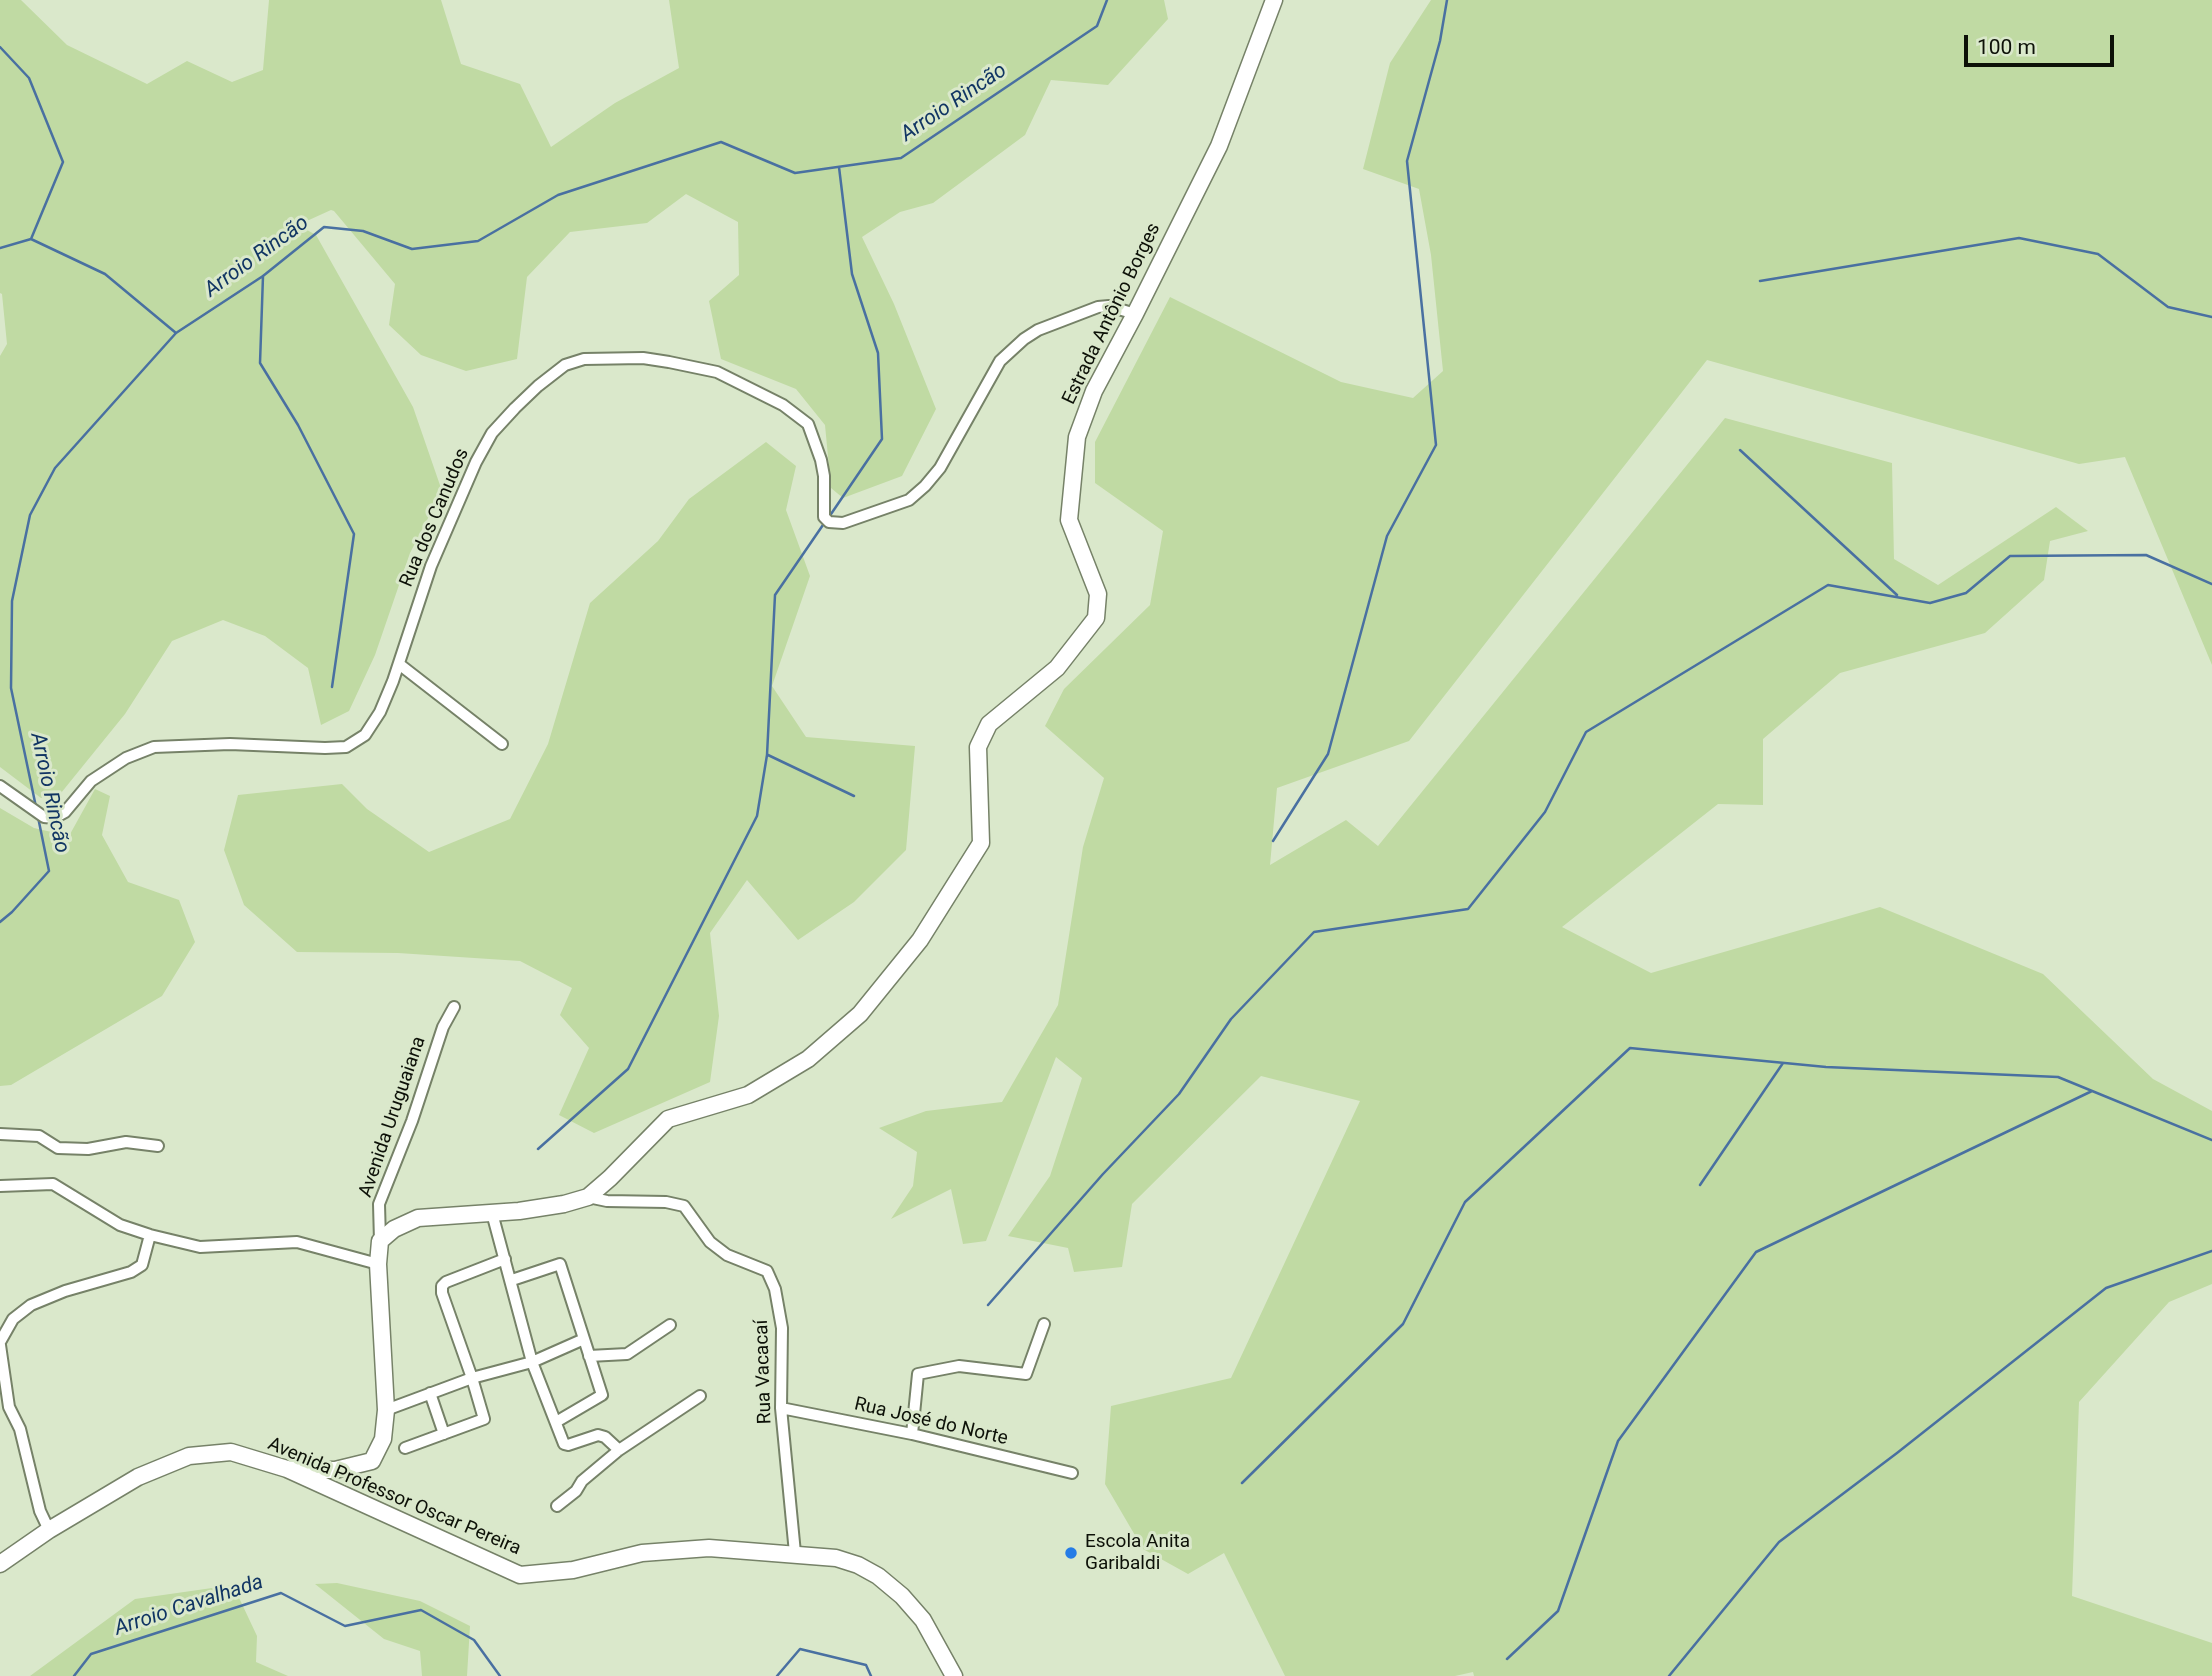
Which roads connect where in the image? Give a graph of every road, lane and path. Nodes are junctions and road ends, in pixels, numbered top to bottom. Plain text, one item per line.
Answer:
1 (1274, 0) edge
2 (1135, 314) junction
3 (399, 664) junction
4 (502, 744) dead end
5 (0, 786) edge
6 (454, 1007) dead end
7 (0, 1134) edge
8 (158, 1146) dead end
9 (0, 1186) edge
10 (588, 1197) junction
11 (492, 1213) junction
12 (150, 1236) junction
13 (380, 1241) junction
14 (505, 1259) junction
15 (377, 1265) junction
16 (512, 1280) junction
17 (1044, 1324) dead end
18 (670, 1325) dead end
19 (584, 1339) junction
20 (0, 1344) edge
21 (589, 1356) junction
22 (532, 1362) junction
23 (472, 1378) junction
24 (430, 1393) junction
25 (700, 1396) dead end
26 (781, 1408) junction
27 (386, 1410) junction
28 (556, 1422) junction
29 (444, 1434) junction
30 (912, 1434) junction
31 (405, 1448) dead end
32 (619, 1450) junction
33 (287, 1469) junction
34 (1072, 1473) dead end
35 (557, 1506) dead end
36 (49, 1530) junction
37 (794, 1553) junction
38 (0, 1564) edge
39 (954, 1676) edge

1 - 2 street, Estrada Antônio Borges
2 - 3 street, Rua dos Canudos
2 - 10 street, Estrada Antônio Borges
3 - 4 street
3 - 5 street, Rua dos Canudos
6 - 13 street, Avenida Uruguaiana
7 - 8 street
9 - 12 street
10 - 11 street, Estrada Antônio Borges
10 - 26 street, Rua Vacacaí
11 - 13 street, Estrada Antônio Borges
11 - 14 street
12 - 15 street
12 - 20 street
13 - 15 street
14 - 16 street
14 - 23 street
15 - 27 street
16 - 19 street
16 - 22 street
17 - 30 street
18 - 21 street
19 - 21 street
19 - 22 street
20 - 36 street
21 - 28 street
22 - 23 street
22 - 28 street
23 - 24 street
23 - 29 street
24 - 27 street
24 - 29 street
25 - 32 street
26 - 30 street, Rua José do Norte
26 - 37 street, Rua Vacacaí
27 - 33 street
28 - 32 street
29 - 31 street
30 - 34 street, Rua José do Norte
32 - 35 street
33 - 36 street, Avenida Professor Oscar Pereira
33 - 37 street, Avenida Professor Oscar Pereira
36 - 38 street, Avenida Professor Oscar Pereira
37 - 39 street, Avenida Professor Oscar Pereira

